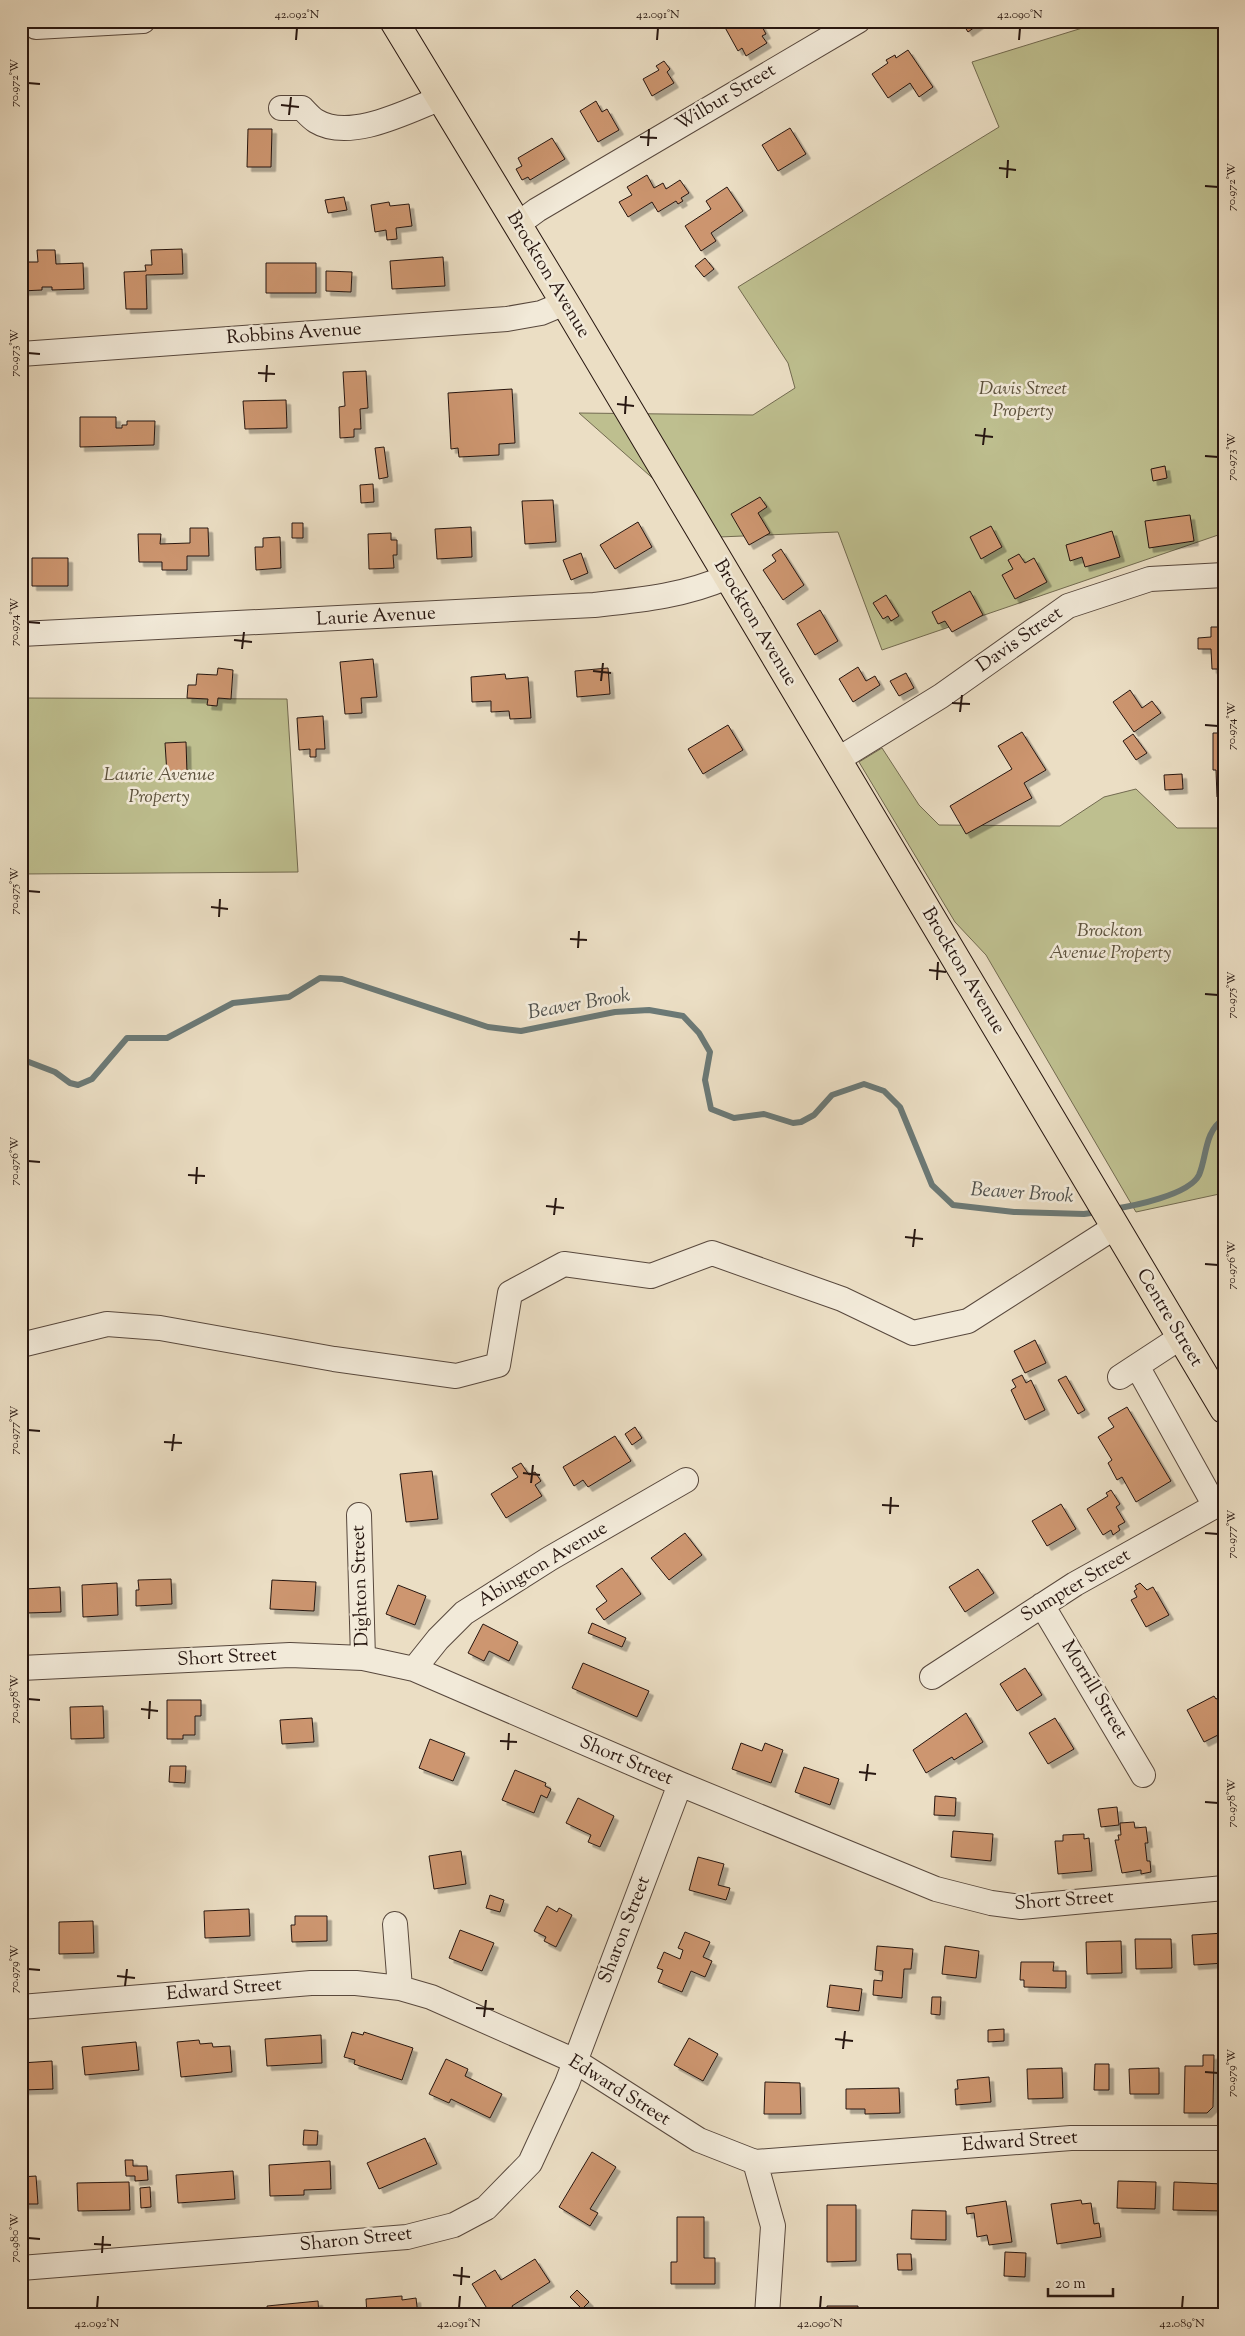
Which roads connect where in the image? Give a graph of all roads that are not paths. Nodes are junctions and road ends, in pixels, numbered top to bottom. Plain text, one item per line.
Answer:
1 (143, 21) edge
2 (394, 21) edge
3 (858, 21) edge
4 (36, 27) dead end
5 (441, 98) junction
6 (281, 108) dead end
7 (518, 224) junction
8 (565, 303) junction
9 (21, 354) edge
10 (1224, 575) edge
11 (727, 577) junction
12 (21, 634) edge
13 (836, 760) junction
14 (1114, 1225) junction
15 (1181, 1338) junction
16 (21, 1345) edge
17 (1224, 1408) edge
18 (686, 1480) dead end
19 (1219, 1503) edge
20 (359, 1515) dead end
21 (1042, 1606) junction
22 (363, 1658) junction
23 (21, 1668) edge
24 (414, 1669) junction
25 (932, 1677) dead end
26 (1143, 1775) dead end
27 (680, 1784) junction
28 (1224, 1888) edge
29 (396, 1924) dead end
30 (400, 1988) junction
31 (21, 2007) edge
32 (575, 2061) junction
33 (1224, 2138) edge
34 (755, 2162) junction
35 (21, 2268) edge
36 (767, 2315) edge

1 - 4 street
2 - 5 main road, Brockton Avenue
3 - 7 street, Wilbur Street
5 - 6 street
5 - 7 main road, Brockton Avenue
7 - 8 main road, Brockton Avenue
8 - 9 street, Robbins Avenue
8 - 11 main road, Brockton Avenue
10 - 13 street, Davis Street
11 - 12 street, Laurie Avenue
11 - 13 main road, Brockton Avenue
13 - 14 main road, Brockton Avenue
14 - 15 main road, Centre Street
14 - 16 street
15 - 17 main road, Centre Street
15 - 19 street
18 - 24 street, Abington Avenue
19 - 21 street, Sumpter Street
20 - 22 street, Dighton Street
21 - 25 street, Sumpter Street
21 - 26 street, Morrill Street
22 - 23 street, Short Street
22 - 24 street, Short Street
24 - 27 street, Short Street
27 - 28 street, Short Street
27 - 32 street, Sharon Street
29 - 30 street
30 - 31 street, Edward Street
30 - 32 street, Edward Street
32 - 34 street, Edward Street
32 - 35 street, Sharon Street
33 - 34 street, Edward Street
34 - 36 street

